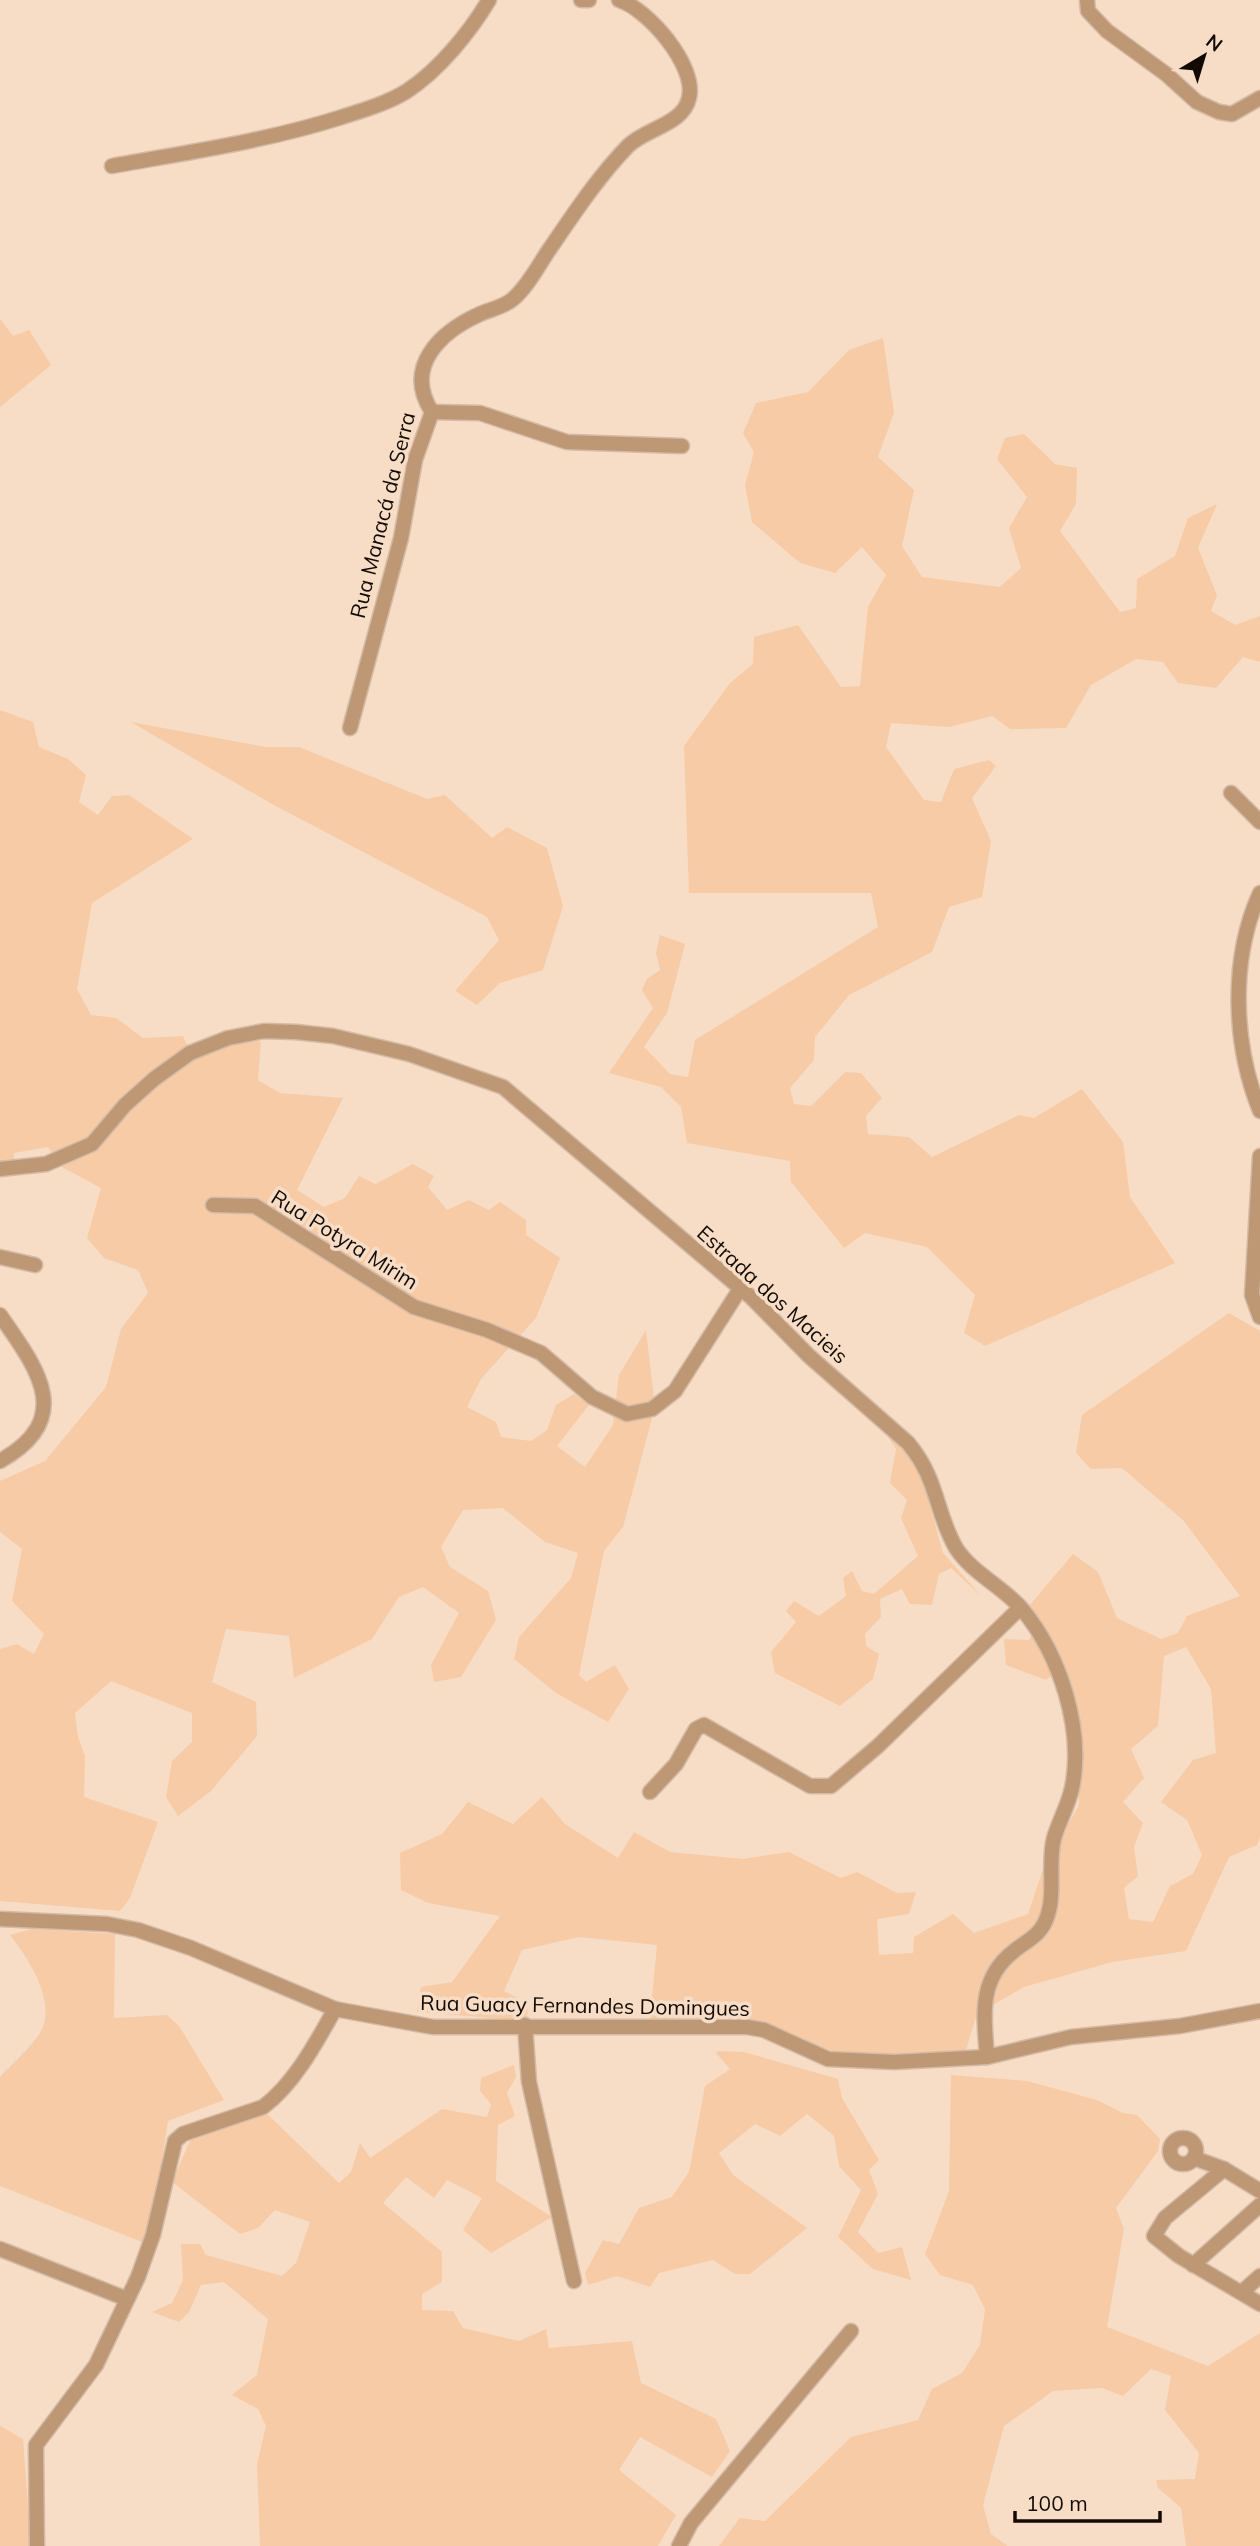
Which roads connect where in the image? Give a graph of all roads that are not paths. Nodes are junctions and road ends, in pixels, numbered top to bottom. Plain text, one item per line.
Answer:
1 (489, 0) edge
2 (581, 0) edge
3 (589, 0) edge
4 (619, 0) edge
5 (1087, 0) edge
6 (1260, 97) edge
7 (112, 166) dead end
8 (432, 412) junction
9 (681, 446) dead end
10 (350, 728) dead end
11 (1231, 793) dead end
12 (1260, 822) edge
13 (1260, 893) edge
14 (1260, 1111) edge
15 (1260, 1156) edge
16 (0, 1169) edge
17 (213, 1205) dead end
18 (0, 1257) edge
19 (35, 1265) dead end
20 (740, 1289) junction
21 (0, 1315) edge
22 (1260, 1317) edge
23 (0, 1461) edge
24 (1020, 1608) junction
25 (650, 1792) dead end
26 (0, 1919) edge
27 (335, 2009) junction
28 (1260, 2011) edge
29 (525, 2025) junction
30 (987, 2057) junction
31 (1194, 2158) dead end
32 (1224, 2169) junction
33 (1260, 2190) edge
34 (1260, 2205) edge
35 (0, 2249) edge
36 (1194, 2264) junction
37 (1260, 2276) edge
38 (573, 2281) dead end
39 (1242, 2292) junction
40 (127, 2299) junction
41 (1260, 2304) edge
42 (851, 2331) dead end
43 (37, 2546) edge
44 (679, 2546) edge

1 - 7 street
2 - 3 street
4 - 8 street, Rua Manacá da Serra
5 - 6 street
8 - 9 street
8 - 10 street, Rua Manacá da Serra
11 - 12 street
13 - 14 street
15 - 22 street
16 - 20 street, Estrada dos Macieis
17 - 20 street, Rua Potyra Mirim
18 - 19 street
20 - 24 street, Estrada dos Macieis
21 - 23 street
24 - 25 street
24 - 30 street, Estrada dos Macieis
26 - 27 street, Rua Guacy Fernandes Domingues
27 - 29 street, Rua Guacy Fernandes Domingues
27 - 40 street
28 - 30 street, Rua Guacy Fernandes Domingues
29 - 30 street, Rua Guacy Fernandes Domingues
29 - 38 street
31 - 32 street
32 - 33 street
32 - 36 street
34 - 36 street
35 - 40 street
36 - 39 street
37 - 39 street
39 - 41 street
40 - 43 street
42 - 44 street

